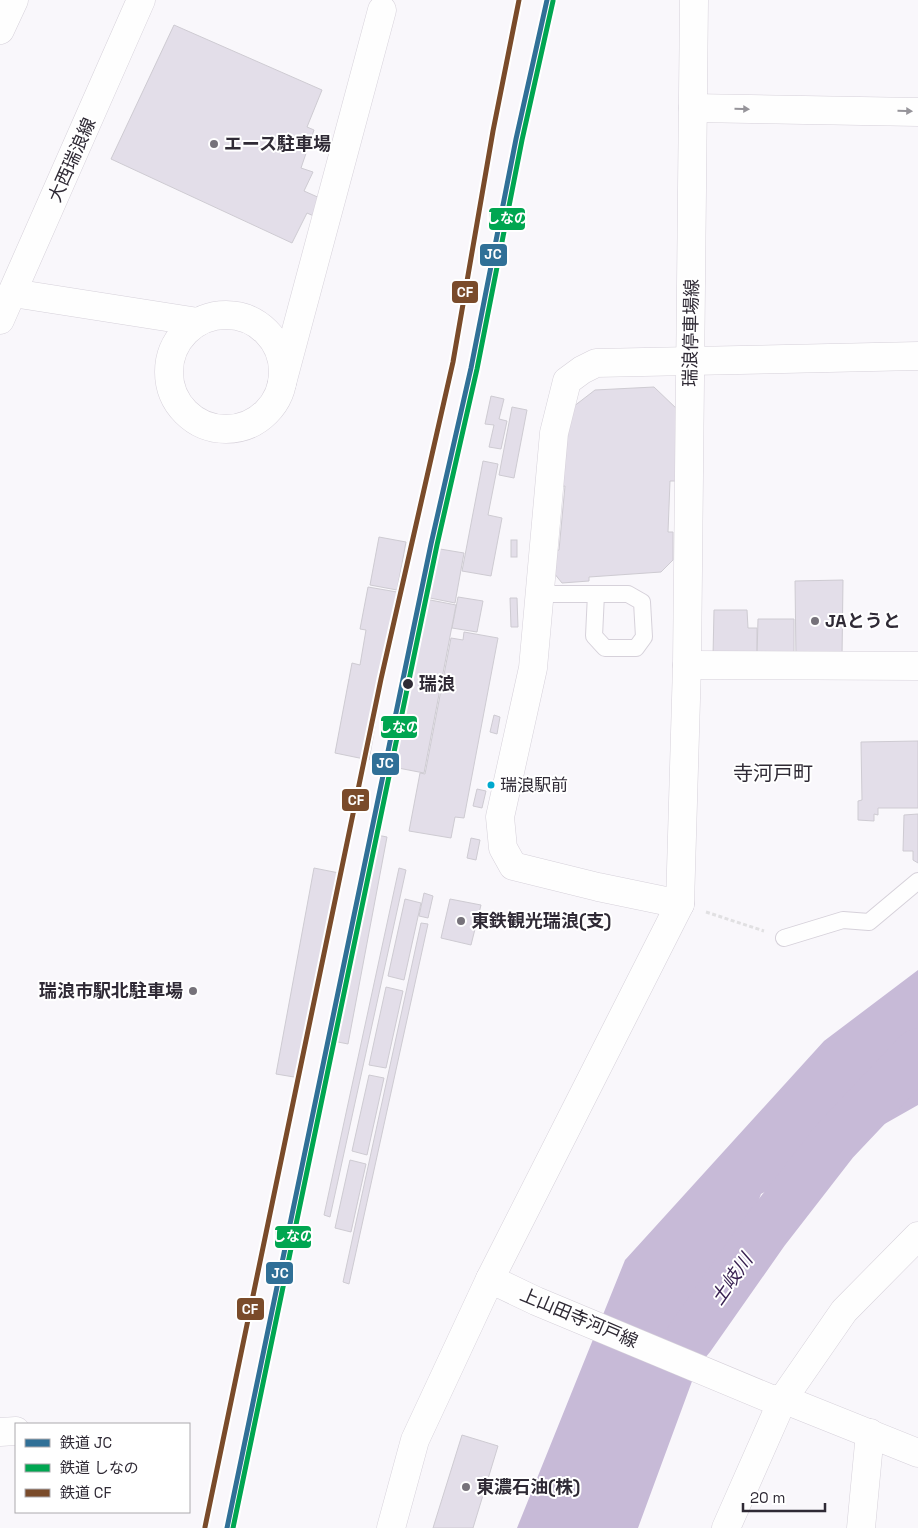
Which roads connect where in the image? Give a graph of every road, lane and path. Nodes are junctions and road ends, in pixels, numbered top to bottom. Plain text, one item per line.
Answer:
1 (14, 0) edge
2 (141, 0) edge
3 (694, 0) edge
4 (382, 10) dead end
5 (0, 30) edge
6 (693, 108) junction
7 (918, 112) edge
8 (13, 293) junction
9 (0, 320) edge
10 (198, 322) junction
11 (918, 356) edge
12 (690, 361) junction
13 (282, 383) junction
14 (539, 594) junction
15 (596, 594) dead end
16 (687, 665) junction
17 (918, 666) edge
18 (918, 881) edge
19 (680, 904) junction
20 (784, 938) joint
21 (918, 1236) edge
22 (490, 1280) junction
23 (777, 1399) junction
24 (15, 1431) edge
25 (0, 1432) edge
26 (870, 1433) junction
27 (918, 1453) edge
28 (391, 1528) edge
29 (726, 1528) edge
30 (861, 1528) edge

1 - 5 street
2 - 8 street, 大西瑞浪線
3 - 6 street, 瑞浪停車場線
4 - 13 street
6 -> 7 street
6 - 12 street, 瑞浪停車場線
8 - 9 street, 大西瑞浪線
8 - 10 street
10 - 13 street
10 - 13 street
11 - 12 street
12 - 14 street
12 - 16 street, 瑞浪停車場線
14 - 15 lane
14 - 19 street
16 - 17 street
16 - 19 street, 瑞浪停車場線
18 - 20 lane
19 - 20 path
19 - 22 street
21 - 23 street
22 - 23 street, 上山田寺河戸線
22 - 28 street
23 - 26 street, 上山田寺河戸線
23 - 29 street
24 - 25 street
26 - 27 street, 上山田寺河戸線
26 - 30 street

